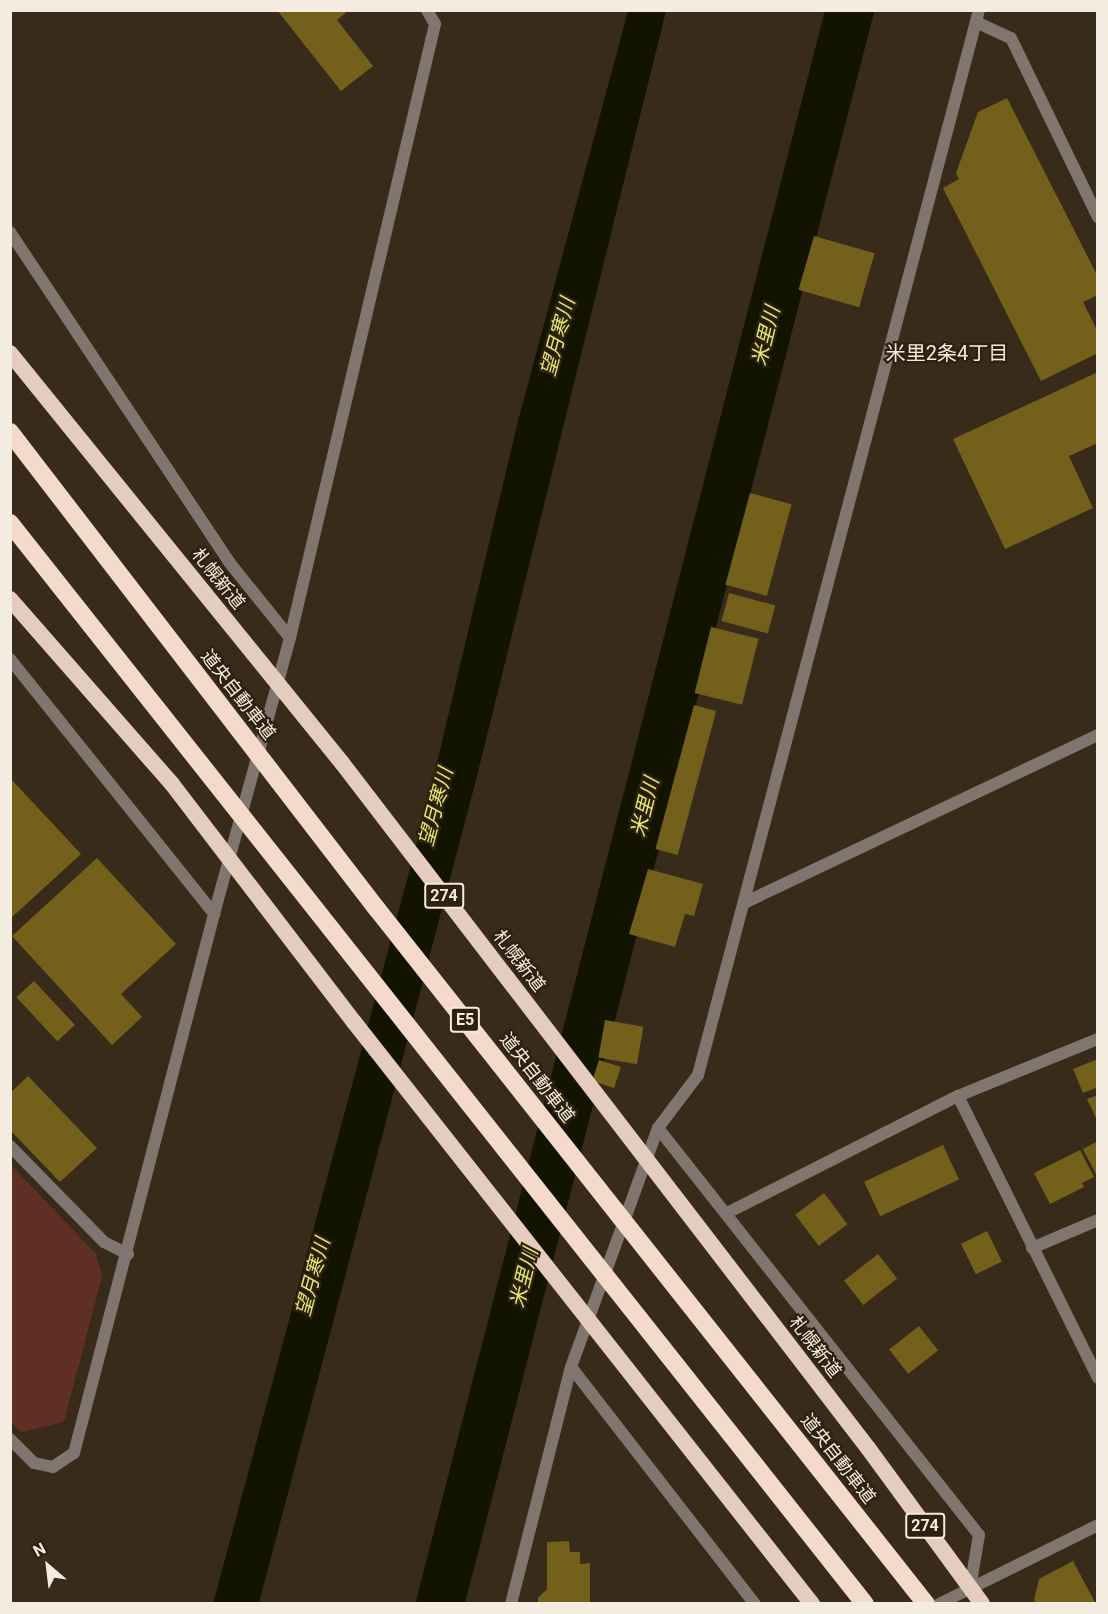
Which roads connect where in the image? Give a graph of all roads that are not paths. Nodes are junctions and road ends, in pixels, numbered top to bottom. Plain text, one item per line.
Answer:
1 (427, 10) edge
2 (977, 16) edge
3 (1098, 217) edge
4 (10, 232) edge
5 (10, 345) edge
6 (10, 353) edge
7 (42, 392) junction
8 (10, 432) edge
9 (10, 523) edge
10 (10, 599) edge
11 (290, 638) junction
12 (10, 659) edge
13 (1098, 735) edge
14 (744, 903) junction
15 (214, 914) junction
16 (1098, 1039) edge
17 (958, 1096) junction
18 (658, 1128) junction
19 (10, 1146) edge
20 (727, 1213) junction
21 (1098, 1220) edge
22 (1032, 1248) junction
23 (128, 1254) junction
24 (571, 1366) junction
25 (1098, 1378) edge
26 (10, 1439) edge
27 (1098, 1526) edge
28 (970, 1587) junction
29 (511, 1604) edge
30 (755, 1604) edge
31 (812, 1604) edge
32 (865, 1604) edge
33 (926, 1604) edge
34 (939, 1604) edge
35 (982, 1604) edge

1 - 11 street
2 - 3 street
2 - 14 street
4 - 11 street
5 - 7 highway
6 - 7 highway, 札幌新道 / 274
7 - 28 highway, 札幌新道 / 274
8 - 33 highway, 道央自動車道 / E5
9 - 32 highway, E5
10 - 31 highway
11 - 15 street
12 - 15 street
13 - 14 street
14 - 18 street
15 - 23 street
16 - 17 street
17 - 20 street
17 - 22 street
18 - 20 street
18 - 24 street
19 - 23 street
20 - 28 street
21 - 22 street
22 - 25 street
23 - 26 street
24 - 29 street
24 - 30 street
27 - 28 street
28 - 34 street
28 - 35 highway, 札幌新道 / 274

